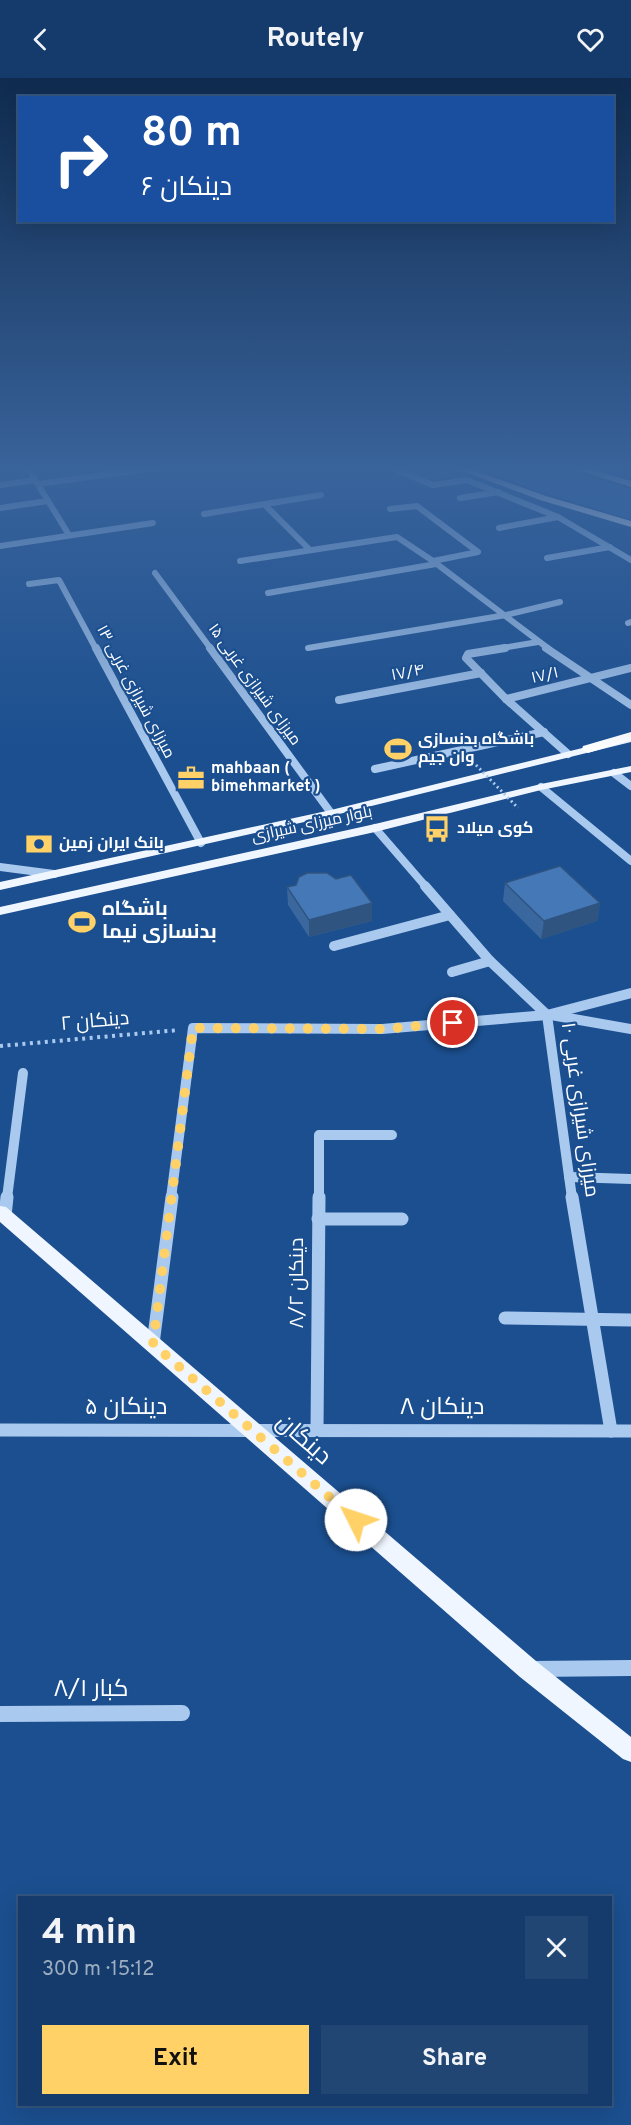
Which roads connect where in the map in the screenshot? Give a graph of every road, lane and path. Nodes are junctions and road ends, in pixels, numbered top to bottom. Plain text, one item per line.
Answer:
1 (443, 561) edge
2 (435, 562) junction
3 (154, 573) dead end
4 (29, 584) dead end
5 (268, 593) dead end
6 (560, 602) dead end
7 (506, 615) junction
8 (538, 642) junction
9 (308, 648) dead end
10 (631, 668) edge
11 (481, 673) junction
12 (591, 678) junction
13 (506, 699) junction
14 (339, 700) dead end
15 (631, 705) edge
16 (544, 732) junction
17 (631, 738) edge
18 (588, 749) joint
19 (568, 754) junction
20 (476, 765) dead end
21 (375, 769) dead end
22 (631, 769) edge
23 (614, 772) junction
24 (631, 786) edge
25 (541, 787) junction
26 (518, 808) dead end
27 (332, 813) junction
28 (375, 828) junction
29 (201, 843) junction
30 (631, 861) edge
31 (0, 867) edge
32 (54, 874) junction
33 (0, 886) edge
34 (0, 911) edge
35 (450, 915) junction
36 (334, 946) dead end
37 (490, 961) junction
38 (452, 972) dead end
39 (631, 993) edge
40 (548, 1015) junction
41 (193, 1028) junction
42 (631, 1029) edge
43 (0, 1046) edge
44 (23, 1073) dead end
45 (393, 1136) dead end
46 (569, 1177) junction
47 (631, 1179) edge
48 (2, 1214) edge
49 (318, 1219) junction
50 (402, 1219) dead end
51 (505, 1318) dead end
52 (593, 1320) junction
53 (631, 1320) edge
54 (153, 1344) junction
55 (0, 1430) edge
56 (252, 1430) junction
57 (317, 1430) junction
58 (611, 1431) junction
59 (631, 1431) edge
60 (631, 1668) edge
61 (528, 1669) junction
62 (182, 1713) dead end
63 (0, 1714) edge
64 (631, 1750) edge

1 - 2 street
2 - 5 street
2 - 7 street
3 - 27 street, ۱۵ میرزای شیرازی غربی
4 - 29 street, ۱۳ میرزای شیرازی غربی
6 - 7 street
7 - 8 street
7 - 9 street
8 - 11 street
8 - 12 street
10 - 12 street, ۱۷/۱
11 - 13 street
11 - 14 street, ۱۷/۴
12 - 13 street, ۱۷/۱
12 - 15 street
13 - 16 street
16 - 19 street
16 - 21 street
17 - 18 highway
18 - 19 main road, بلوار میرزای شیرازی
19 - 27 main road, بلوار میرزای شیرازی
20 - 26 path, bridge
22 - 23 main road, بلوار میرزای شیرازی
23 - 24 street
23 - 25 main road, بلوار میرزای شیرازی
25 - 28 main road, بلوار میرزای شیرازی
25 - 30 street
27 - 29 main road, بلوار میرزای شیرازی
28 - 34 main road, بلوار میرزای شیرازی
28 - 35 street, ۱۰ میرزای شیرازی غربی
29 - 32 main road, بلوار میرزای شیرازی
31 - 32 street
32 - 33 main road, بلوار میرزای شیرازی
35 - 36 street
35 - 37 street, ۱۰ میرزای شیرازی غربی
37 - 38 street
37 - 40 street, ۱۰ میرزای شیرازی غربی
39 - 40 street
40 - 41 street
40 - 42 street
40 - 46 street, ۱۰ میرزای شیرازی غربی
41 - 43 path, دینکان ۲
41 - 54 street
44 - 48 street
45 - 49 street, دینکان ۸/۲
46 - 47 street
46 - 52 street, ۱۰ میرزای شیرازی غربی
48 - 54 main road, دینکان
49 - 50 street
49 - 57 street, دینکان ۸/۲
51 - 52 street
52 - 53 street
52 - 58 street, ۱۰ میرزای شیرازی غربی
54 - 56 main road, دینکان
55 - 56 street, ۵ دینکان
56 - 57 street, ۸ دینکان
56 - 61 main road, دینکان
57 - 58 street, ۸ دینکان
58 - 59 street, ۸ دینکان
60 - 61 street
61 - 64 main road, دینکان
62 - 63 street, ۸/۱ کبار

